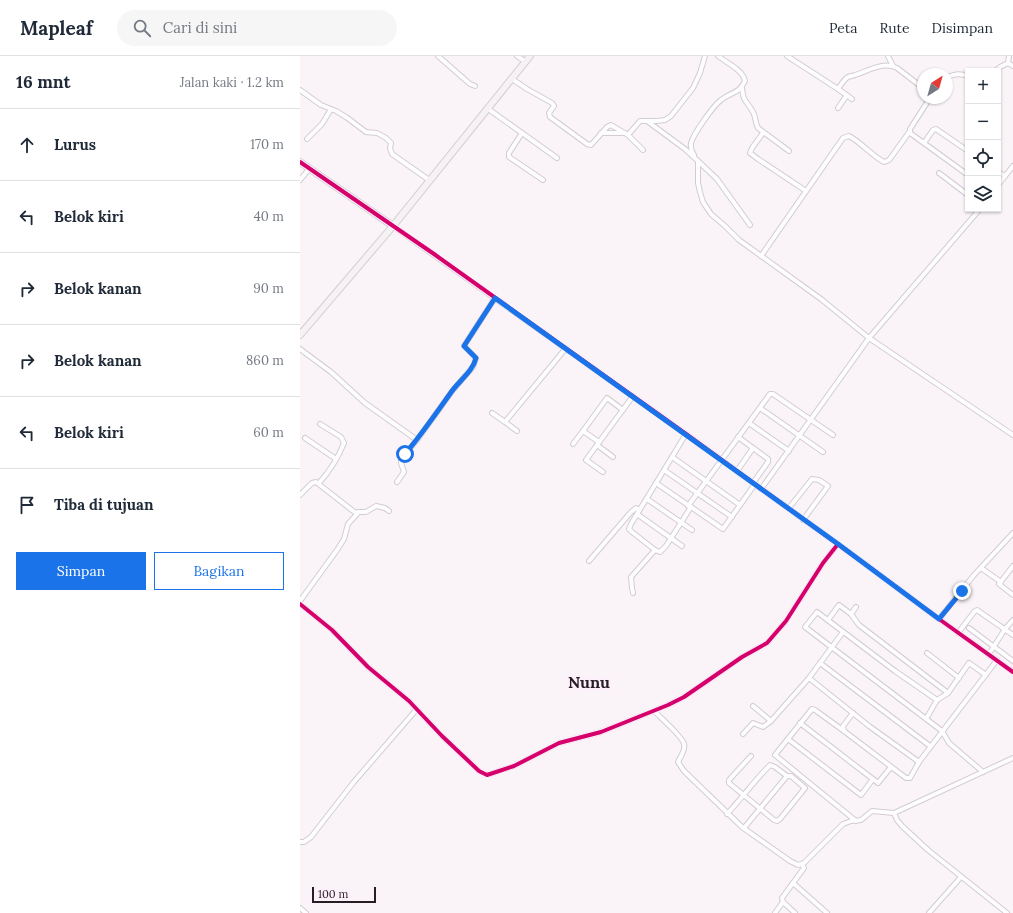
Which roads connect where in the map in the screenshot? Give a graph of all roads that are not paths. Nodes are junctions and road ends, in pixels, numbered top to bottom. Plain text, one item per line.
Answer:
1 (438, 56) edge
2 (517, 56) edge
3 (530, 56) edge
4 (705, 56) edge
5 (718, 56) edge
6 (787, 56) edge
7 (888, 56) edge
8 (1009, 56) edge
9 (526, 62) junction
10 (1008, 63) junction
11 (893, 66) junction
12 (1013, 66) edge
13 (999, 68) edge
14 (953, 75) edge
15 (965, 75) edge
16 (512, 79) junction
17 (917, 84) edge
18 (474, 86) dead end
19 (742, 88) junction
20 (838, 89) junction
21 (300, 90) edge
22 (847, 95) junction
23 (852, 99) dead end
24 (926, 104) edge
25 (487, 108) junction
26 (838, 108) dead end
27 (331, 109) junction
28 (647, 121) junction
29 (910, 131) junction
30 (601, 133) junction
31 (763, 133) junction
32 (522, 134) junction
33 (626, 134) junction
34 (307, 140) dead end
35 (924, 143) junction
36 (965, 149) edge
37 (643, 150) dead end
38 (789, 151) dead end
39 (557, 158) dead end
40 (698, 161) junction
41 (300, 162) edge
42 (1013, 166) edge
43 (309, 169) junction
44 (939, 173) dead end
45 (965, 173) edge
46 (1001, 174) edge
47 (1005, 176) junction
48 (300, 180) edge
49 (429, 180) junction
50 (543, 180) dead end
51 (1001, 181) edge
52 (806, 191) junction
53 (965, 193) edge
54 (977, 212) edge
55 (750, 225) dead end
56 (392, 226) junction
57 (761, 256) junction
58 (495, 298) junction
59 (300, 335) edge
60 (870, 338) junction
61 (566, 348) junction
62 (300, 349) edge
63 (633, 396) junction
64 (760, 408) junction
65 (623, 410) junction
66 (492, 413) dead end
67 (811, 421) junction
68 (504, 422) junction
69 (749, 423) junction
70 (320, 424) dead end
71 (517, 431) dead end
72 (583, 431) junction
73 (686, 434) junction
74 (832, 435) dead end
75 (1013, 435) edge
76 (799, 436) junction
77 (738, 437) junction
78 (305, 438) dead end
79 (417, 440) junction
80 (573, 444) dead end
81 (598, 444) junction
82 (753, 448) junction
83 (790, 451) junction
84 (824, 452) dead end
85 (613, 457) dead end
86 (672, 457) junction
87 (336, 459) junction
88 (721, 460) junction
89 (664, 470) junction
90 (737, 471) junction
91 (603, 472) dead end
92 (706, 481) junction
93 (398, 482) dead end
94 (319, 483) junction
95 (656, 483) junction
96 (754, 484) junction
97 (762, 489) junction
98 (698, 493) junction
99 (300, 495) edge
100 (647, 499) junction
101 (740, 505) junction
102 (690, 506) junction
103 (788, 508) junction
104 (389, 511) dead end
105 (638, 512) junction
106 (357, 514) junction
107 (732, 517) junction
108 (803, 520) junction
109 (681, 522) junction
110 (692, 530) dead end
111 (1013, 533) edge
112 (671, 538) junction
113 (838, 544) junction
114 (682, 546) dead end
115 (655, 550) junction
116 (589, 561) dead end
117 (1013, 566) edge
118 (981, 568) junction
119 (1001, 582) junction
120 (634, 593) dead end
121 (1013, 595) edge
122 (300, 601) edge
123 (835, 601) dead end
124 (300, 604) edge
125 (839, 604) junction
126 (856, 607) dead end
127 (851, 614) junction
128 (939, 619) junction
129 (828, 620) junction
130 (1013, 620) edge
131 (969, 628) dead end
132 (1005, 629) junction
133 (844, 632) junction
134 (958, 633) junction
135 (1013, 635) edge
136 (993, 646) junction
137 (832, 648) junction
138 (927, 653) dead end
139 (989, 654) junction
140 (997, 660) junction
141 (1013, 661) edge
142 (820, 663) junction
143 (1013, 672) edge
144 (986, 675) junction
145 (809, 678) junction
146 (959, 678) junction
147 (948, 693) junction
148 (937, 700) junction
149 (753, 706) dead end
150 (416, 710) junction
151 (654, 711) junction
152 (853, 713) junction
153 (926, 719) junction
154 (771, 721) junction
155 (800, 723) junction
156 (844, 730) junction
157 (942, 731) junction
158 (743, 734) dead end
159 (788, 739) junction
160 (930, 746) junction
161 (750, 756) dead end
162 (1013, 758) edge
163 (918, 762) junction
164 (890, 767) junction
165 (983, 772) junction
166 (787, 776) junction
167 (873, 779) junction
168 (744, 795) junction
169 (761, 809) junction
170 (894, 813) junction
171 (728, 814) junction
172 (856, 821) junction
173 (744, 828) junction
174 (300, 842) edge
175 (802, 864) junction
176 (961, 877) junction
177 (793, 883) junction
178 (783, 902) junction
179 (300, 908) edge
180 (306, 913) edge
181 (775, 913) edge
182 (795, 913) edge
183 (827, 913) edge
184 (929, 913) edge
185 (1007, 913) edge

1 - 18 street
2 - 9 street
3 - 9 main road
4 - 28 street
5 - 19 street
6 - 20 street
7 - 11 street
8 - 10 street
9 - 16 main road
10 - 12 street
10 - 13 street
11 - 17 street
11 - 20 street
14 - 15 street
16 - 25 main road
16 - 30 street
19 - 31 street
19 - 40 street
20 - 22 street
21 - 27 street
22 - 23 street
22 - 26 street
24 - 29 street
25 - 32 street
25 - 49 main road
27 - 34 street
27 - 49 street
28 - 33 street
28 - 40 street
29 - 35 street
29 - 52 street
30 - 33 street
30 - 33 street
31 - 38 street
31 - 52 street
32 - 39 street
32 - 50 street
33 - 37 street
35 - 36 street
35 - 45 street
40 - 55 street
40 - 57 street
41 - 43 main road
42 - 47 street
43 - 48 street
43 - 56 main road
44 - 53 street
46 - 47 street
47 - 51 street
49 - 56 main road
52 - 57 street
54 - 60 street
56 - 58 street
56 - 59 main road
57 - 60 street
58 - 61 street
58 - 79 street
60 - 67 street
60 - 75 street
61 - 63 street
61 - 68 street
62 - 79 street
63 - 65 street
63 - 73 street
64 - 67 street
64 - 69 street
64 - 76 street
65 - 72 street
65 - 81 street
66 - 68 street
67 - 74 street
67 - 76 street
68 - 71 street
69 - 77 street
69 - 83 street
70 - 87 street
72 - 80 street
72 - 81 street
73 - 86 street
73 - 88 street
76 - 83 street
76 - 84 street
77 - 82 street
77 - 88 street
78 - 87 street
79 - 93 street
81 - 85 street
81 - 91 street
82 - 90 street
82 - 96 street
83 - 97 street
86 - 89 street
86 - 92 street
87 - 94 street
88 - 90 street
88 - 92 street
89 - 95 street
89 - 98 street
90 - 96 street
92 - 98 street
92 - 101 street
94 - 99 street
94 - 106 street
95 - 100 street
95 - 102 street
96 - 97 street
96 - 101 street
97 - 103 street
98 - 102 street
98 - 107 street
100 - 105 street
100 - 109 street
101 - 107 street
102 - 107 street
102 - 109 street
103 - 108 street
103 - 108 street
104 - 106 street
105 - 112 street
105 - 115 street
105 - 116 street
106 - 122 street
108 - 113 street
109 - 110 street
109 - 112 street
111 - 118 street
112 - 114 street
112 - 115 street
113 - 128 street
113 - 151 street
115 - 120 street
117 - 119 street
118 - 119 street
118 - 128 street
119 - 121 street
123 - 125 street
124 - 150 street
125 - 127 street
125 - 129 street
126 - 127 street
127 - 147 street
128 - 134 street
129 - 133 street
129 - 137 street
130 - 132 street
131 - 136 street
132 - 134 street
132 - 135 street
132 - 136 street
133 - 137 street
133 - 148 street
134 - 139 street
136 - 139 street
136 - 141 street
137 - 142 street
137 - 153 street
138 - 146 street
139 - 140 street
140 - 143 street
140 - 144 street
142 - 145 street
142 - 160 street
144 - 146 street
144 - 157 street
145 - 152 street
145 - 154 street
146 - 147 street
147 - 148 street
148 - 153 street
149 - 154 street
150 - 151 street
150 - 174 street
151 - 171 street
152 - 156 street
152 - 163 street
153 - 157 street
154 - 158 street
155 - 156 street
155 - 159 street
155 - 167 street
156 - 164 street
157 - 160 street
157 - 165 street
159 - 167 street
159 - 172 street
160 - 163 street
161 - 168 street
162 - 165 street
163 - 164 street
164 - 167 street
165 - 170 street
166 - 168 street
166 - 169 street
166 - 169 street
168 - 169 street
168 - 171 street
169 - 173 street
170 - 172 street
170 - 176 street
171 - 173 street
172 - 175 street
173 - 175 street
175 - 177 street
176 - 184 street
176 - 185 street
177 - 178 street
177 - 183 street
178 - 181 street
178 - 182 street
179 - 180 street

